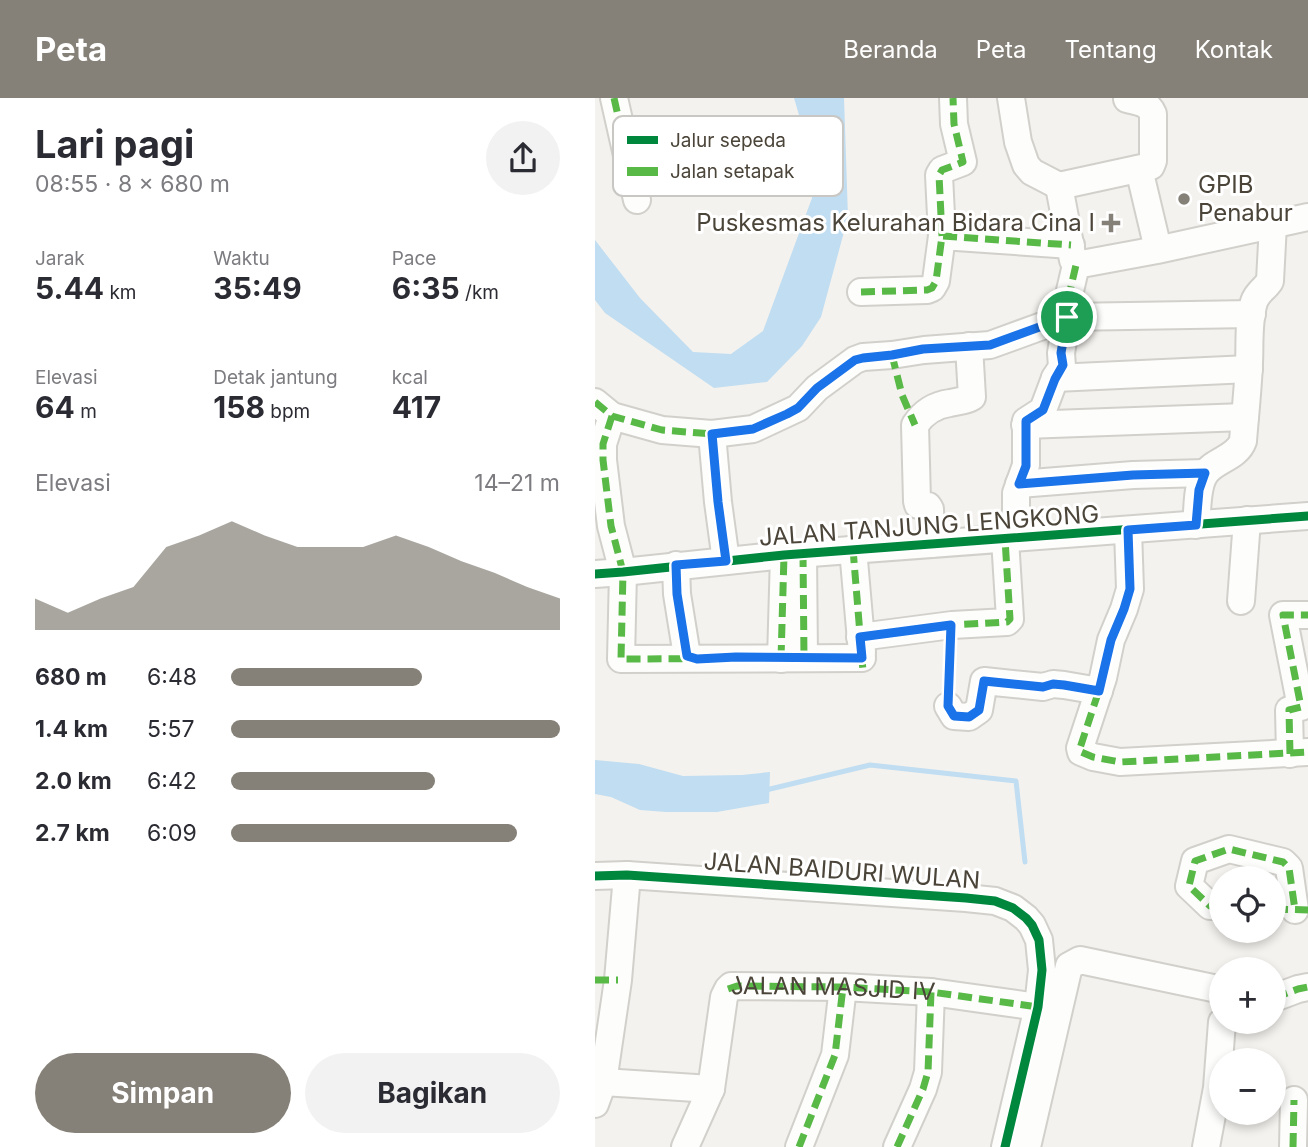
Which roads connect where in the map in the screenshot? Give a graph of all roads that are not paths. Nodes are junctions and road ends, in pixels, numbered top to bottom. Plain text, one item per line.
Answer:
1 (614, 98) edge
2 (953, 98) edge
3 (1011, 98) edge
4 (1127, 99) edge
5 (618, 116) edge
6 (1139, 169) junction
7 (1059, 186) junction
8 (635, 196) edge
9 (636, 200) dead end
10 (1308, 216) edge
11 (1273, 224) junction
12 (942, 236) junction
13 (1158, 249) junction
14 (1073, 255) junction
15 (860, 292) dead end
16 (1252, 314) junction
17 (1067, 317) junction
18 (969, 346) junction
19 (1249, 369) junction
20 (1055, 379) junction
21 (603, 409) edge
22 (1245, 417) junction
23 (1025, 425) junction
24 (712, 434) junction
25 (1205, 473) junction
26 (600, 484) edge
27 (1019, 484) junction
28 (1308, 516) edge
29 (1247, 520) junction
30 (1196, 525) junction
31 (1128, 530) junction
32 (1008, 539) junction
33 (931, 544) junction
34 (853, 549) junction
35 (793, 554) junction
36 (726, 561) junction
37 (676, 565) junction
38 (623, 572) junction
39 (595, 574) edge
40 (1241, 601) dead end
41 (1308, 615) edge
42 (862, 655) junction
43 (689, 657) junction
44 (792, 658) junction
45 (1099, 691) junction
46 (948, 706) dead end
47 (1305, 706) edge
48 (1299, 753) edge
49 (627, 875) junction
50 (595, 876) edge
51 (1209, 905) edge
52 (1292, 910) edge
53 (606, 980) edge
54 (1308, 986) edge
55 (843, 987) junction
56 (1209, 987) edge
57 (931, 992) junction
58 (1286, 993) edge
59 (1038, 1007) junction
60 (1220, 1034) edge
61 (711, 1088) junction
62 (599, 1093) edge
63 (1294, 1100) dead end
64 (685, 1147) edge
65 (799, 1147) edge
66 (897, 1147) edge
67 (1005, 1147) edge
68 (1027, 1147) edge
69 (1206, 1147) edge
70 (1293, 1147) edge

1 - 5 street
2 - 12 street
3 - 7 street
4 - 6 street
6 - 7 street
6 - 13 street
7 - 14 street
8 - 9 street
10 - 11 street
11 - 13 street
11 - 16 street
12 - 14 street
12 - 15 street
13 - 14 street
14 - 17 street
16 - 17 street
16 - 19 street
17 - 18 street
17 - 20 street
18 - 24 street
18 - 33 street
19 - 20 street
19 - 22 street
20 - 23 street
21 - 24 street
21 - 26 street
22 - 23 street
22 - 25 street
23 - 27 street
24 - 36 street
25 - 27 street
25 - 30 street
26 - 38 street
27 - 32 street
28 - 29 street, JALAN TANJUNG LENGKONG
29 - 30 street, JALAN TANJUNG LENGKONG
29 - 40 street
30 - 31 street, JALAN TANJUNG LENGKONG
31 - 32 street, JALAN TANJUNG LENGKONG
31 - 45 street
32 - 33 street, JALAN TANJUNG LENGKONG
32 - 42 street
33 - 34 street, JALAN TANJUNG LENGKONG
34 - 35 street, JALAN TANJUNG LENGKONG
34 - 42 street
35 - 36 street, JALAN TANJUNG LENGKONG
35 - 44 street
36 - 37 street, JALAN TANJUNG LENGKONG
37 - 38 street, JALAN TANJUNG LENGKONG
37 - 43 street
38 - 39 street, JALAN TANJUNG LENGKONG
38 - 43 street
41 - 47 street
42 - 44 street
43 - 44 street
45 - 46 street
45 - 48 street
47 - 48 street
49 - 50 street, JALAN BAIDURI WULAN
49 - 53 street
49 - 59 street, JALAN BAIDURI WULAN
51 - 52 street
53 - 62 street
54 - 58 street
55 - 57 street, JALAN MASJID IV
55 - 61 street, JALAN MASJID IV
55 - 65 street
56 - 68 street
57 - 59 street, JALAN MASJID IV
57 - 66 street
59 - 67 street, JALAN BAIDURI WULAN
60 - 69 street
61 - 62 street
61 - 64 street
63 - 70 street

